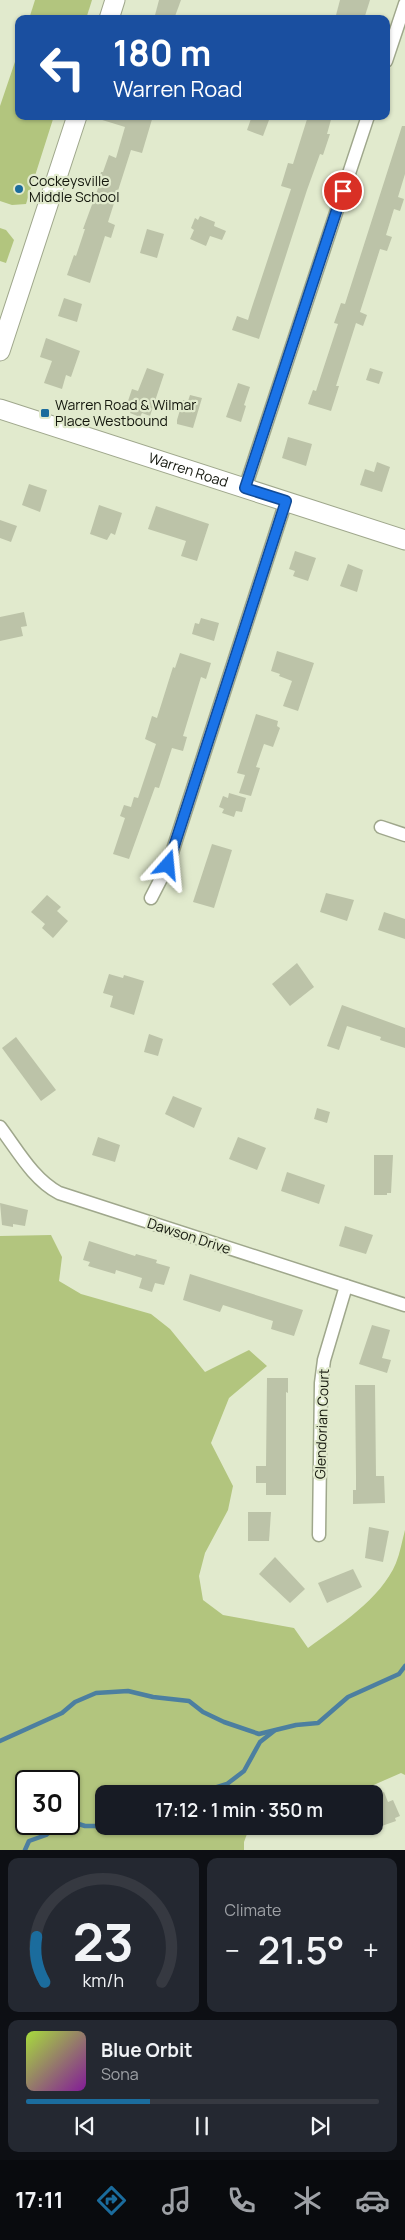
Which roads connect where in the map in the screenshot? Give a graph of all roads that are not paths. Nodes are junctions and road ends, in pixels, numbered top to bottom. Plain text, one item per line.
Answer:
1 (116, 0) edge
2 (405, 4) edge
3 (110, 15) edge
4 (390, 49) edge
5 (76, 120) edge
6 (367, 120) edge
7 (0, 351) edge
8 (0, 409) edge
9 (245, 488) junction
10 (286, 501) junction
11 (405, 540) edge
12 (380, 827) dead end
13 (405, 835) edge
14 (151, 898) dead end
15 (0, 1127) edge
16 (346, 1286) junction
17 (405, 1305) edge
18 (319, 1535) dead end

1 - 3 street
2 - 4 street
5 - 7 street
6 - 9 street
8 - 9 street, Warren Road
9 - 10 street, Warren Road
10 - 11 street, Warren Road
10 - 14 street
12 - 13 street
15 - 16 street, Dawson Drive
16 - 17 street, Dawson Drive
16 - 18 street, Glendorian Court

